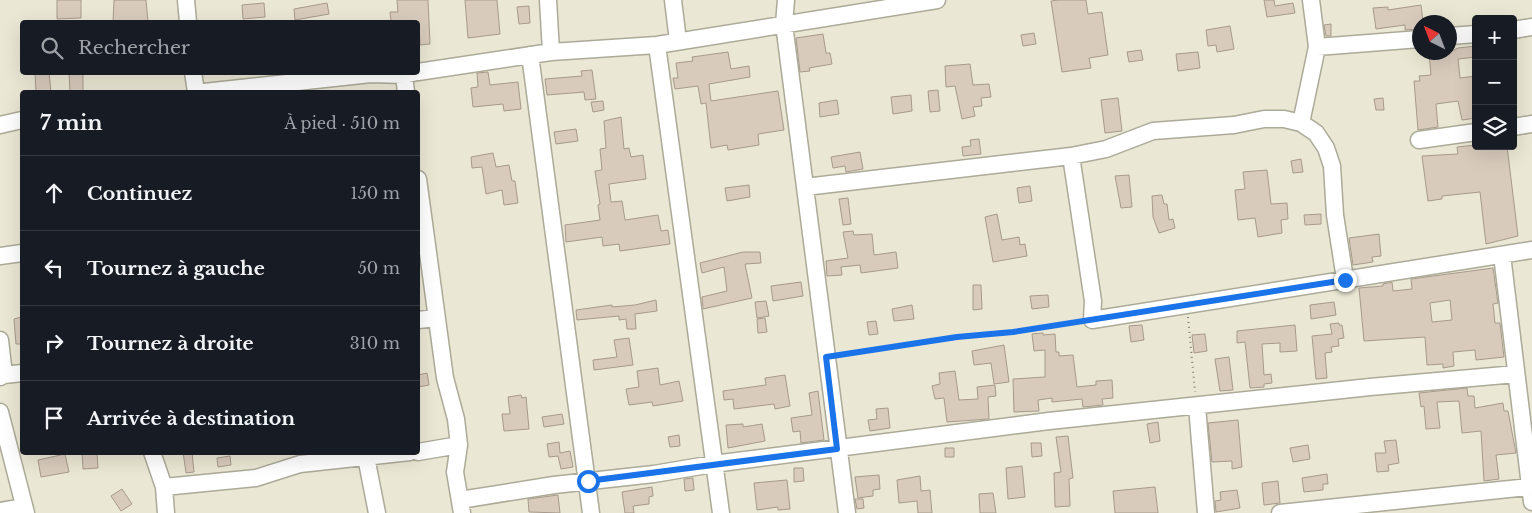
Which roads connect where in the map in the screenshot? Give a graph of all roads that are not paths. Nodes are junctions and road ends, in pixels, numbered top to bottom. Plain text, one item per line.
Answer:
1 (186, 0) edge
2 (548, 0) edge
3 (673, 0) edge
4 (786, 0) edge
5 (937, 0) edge
6 (1311, 0) edge
7 (912, 2) edge
8 (188, 20) edge
9 (784, 24) junction
10 (1532, 27) edge
11 (1517, 29) edge
12 (1472, 34) edge
13 (1457, 35) edge
14 (1412, 40) edge
15 (678, 41) junction
16 (657, 45) junction
17 (1317, 47) junction
18 (550, 52) junction
19 (530, 55) junction
20 (420, 72) edge
21 (193, 75) edge
22 (362, 75) edge
23 (412, 75) edge
24 (196, 90) edge
25 (223, 90) edge
26 (407, 90) edge
27 (20, 120) edge
28 (1301, 123) junction
29 (1532, 124) edge
30 (0, 125) edge
31 (1517, 126) edge
32 (1472, 133) edge
33 (1419, 140) dead end
34 (1072, 156) junction
35 (805, 187) junction
36 (420, 210) edge
37 (1532, 250) edge
38 (20, 253) edge
39 (1502, 255) junction
40 (0, 256) edge
41 (1345, 280) junction
42 (436, 318) junction
43 (420, 320) edge
44 (0, 340) edge
45 (20, 373) edge
46 (1516, 374) junction
47 (2, 376) edge
48 (1197, 406) junction
49 (0, 412) edge
50 (459, 445) junction
51 (837, 449) junction
52 (420, 452) edge
53 (153, 455) edge
54 (384, 455) edge
55 (366, 457) junction
56 (713, 464) junction
57 (588, 481) junction
58 (164, 487) junction
59 (1530, 495) edge
60 (461, 506) edge
61 (25, 510) edge
62 (0, 511) edge
63 (166, 513) edge
64 (377, 513) edge
65 (591, 513) edge
66 (721, 513) edge
67 (847, 513) edge
68 (1206, 513) edge
69 (1280, 513) edge

1 - 8 street
2 - 18 street
3 - 15 street
4 - 9 street
5 - 7 street
6 - 17 street
7 - 9 street
9 - 15 street
9 - 35 street
10 - 11 street
12 - 13 street
14 - 17 street
15 - 16 street
16 - 18 street
16 - 56 street
17 - 28 street
18 - 19 street
19 - 20 street
19 - 57 street
21 - 24 street
22 - 25 street
23 - 26 street
27 - 30 street
28 - 34 street
28 - 41 street
29 - 31 street
32 - 33 street
34 - 35 street
34 - 41 street
35 - 51 street
36 - 42 street
37 - 39 street
38 - 40 street
39 - 41 street
39 - 46 street
42 - 43 street
42 - 50 street
44 - 47 street
45 - 47 street
46 - 48 street
46 - 59 street
48 - 51 street
48 - 68 street
49 - 61 street
50 - 52 street
50 - 60 street
51 - 56 street
51 - 67 street
53 - 58 street
54 - 55 street
55 - 58 street
55 - 64 street
56 - 57 street
56 - 66 street
57 - 60 street
57 - 65 street
58 - 63 street
59 - 69 street
61 - 62 street

